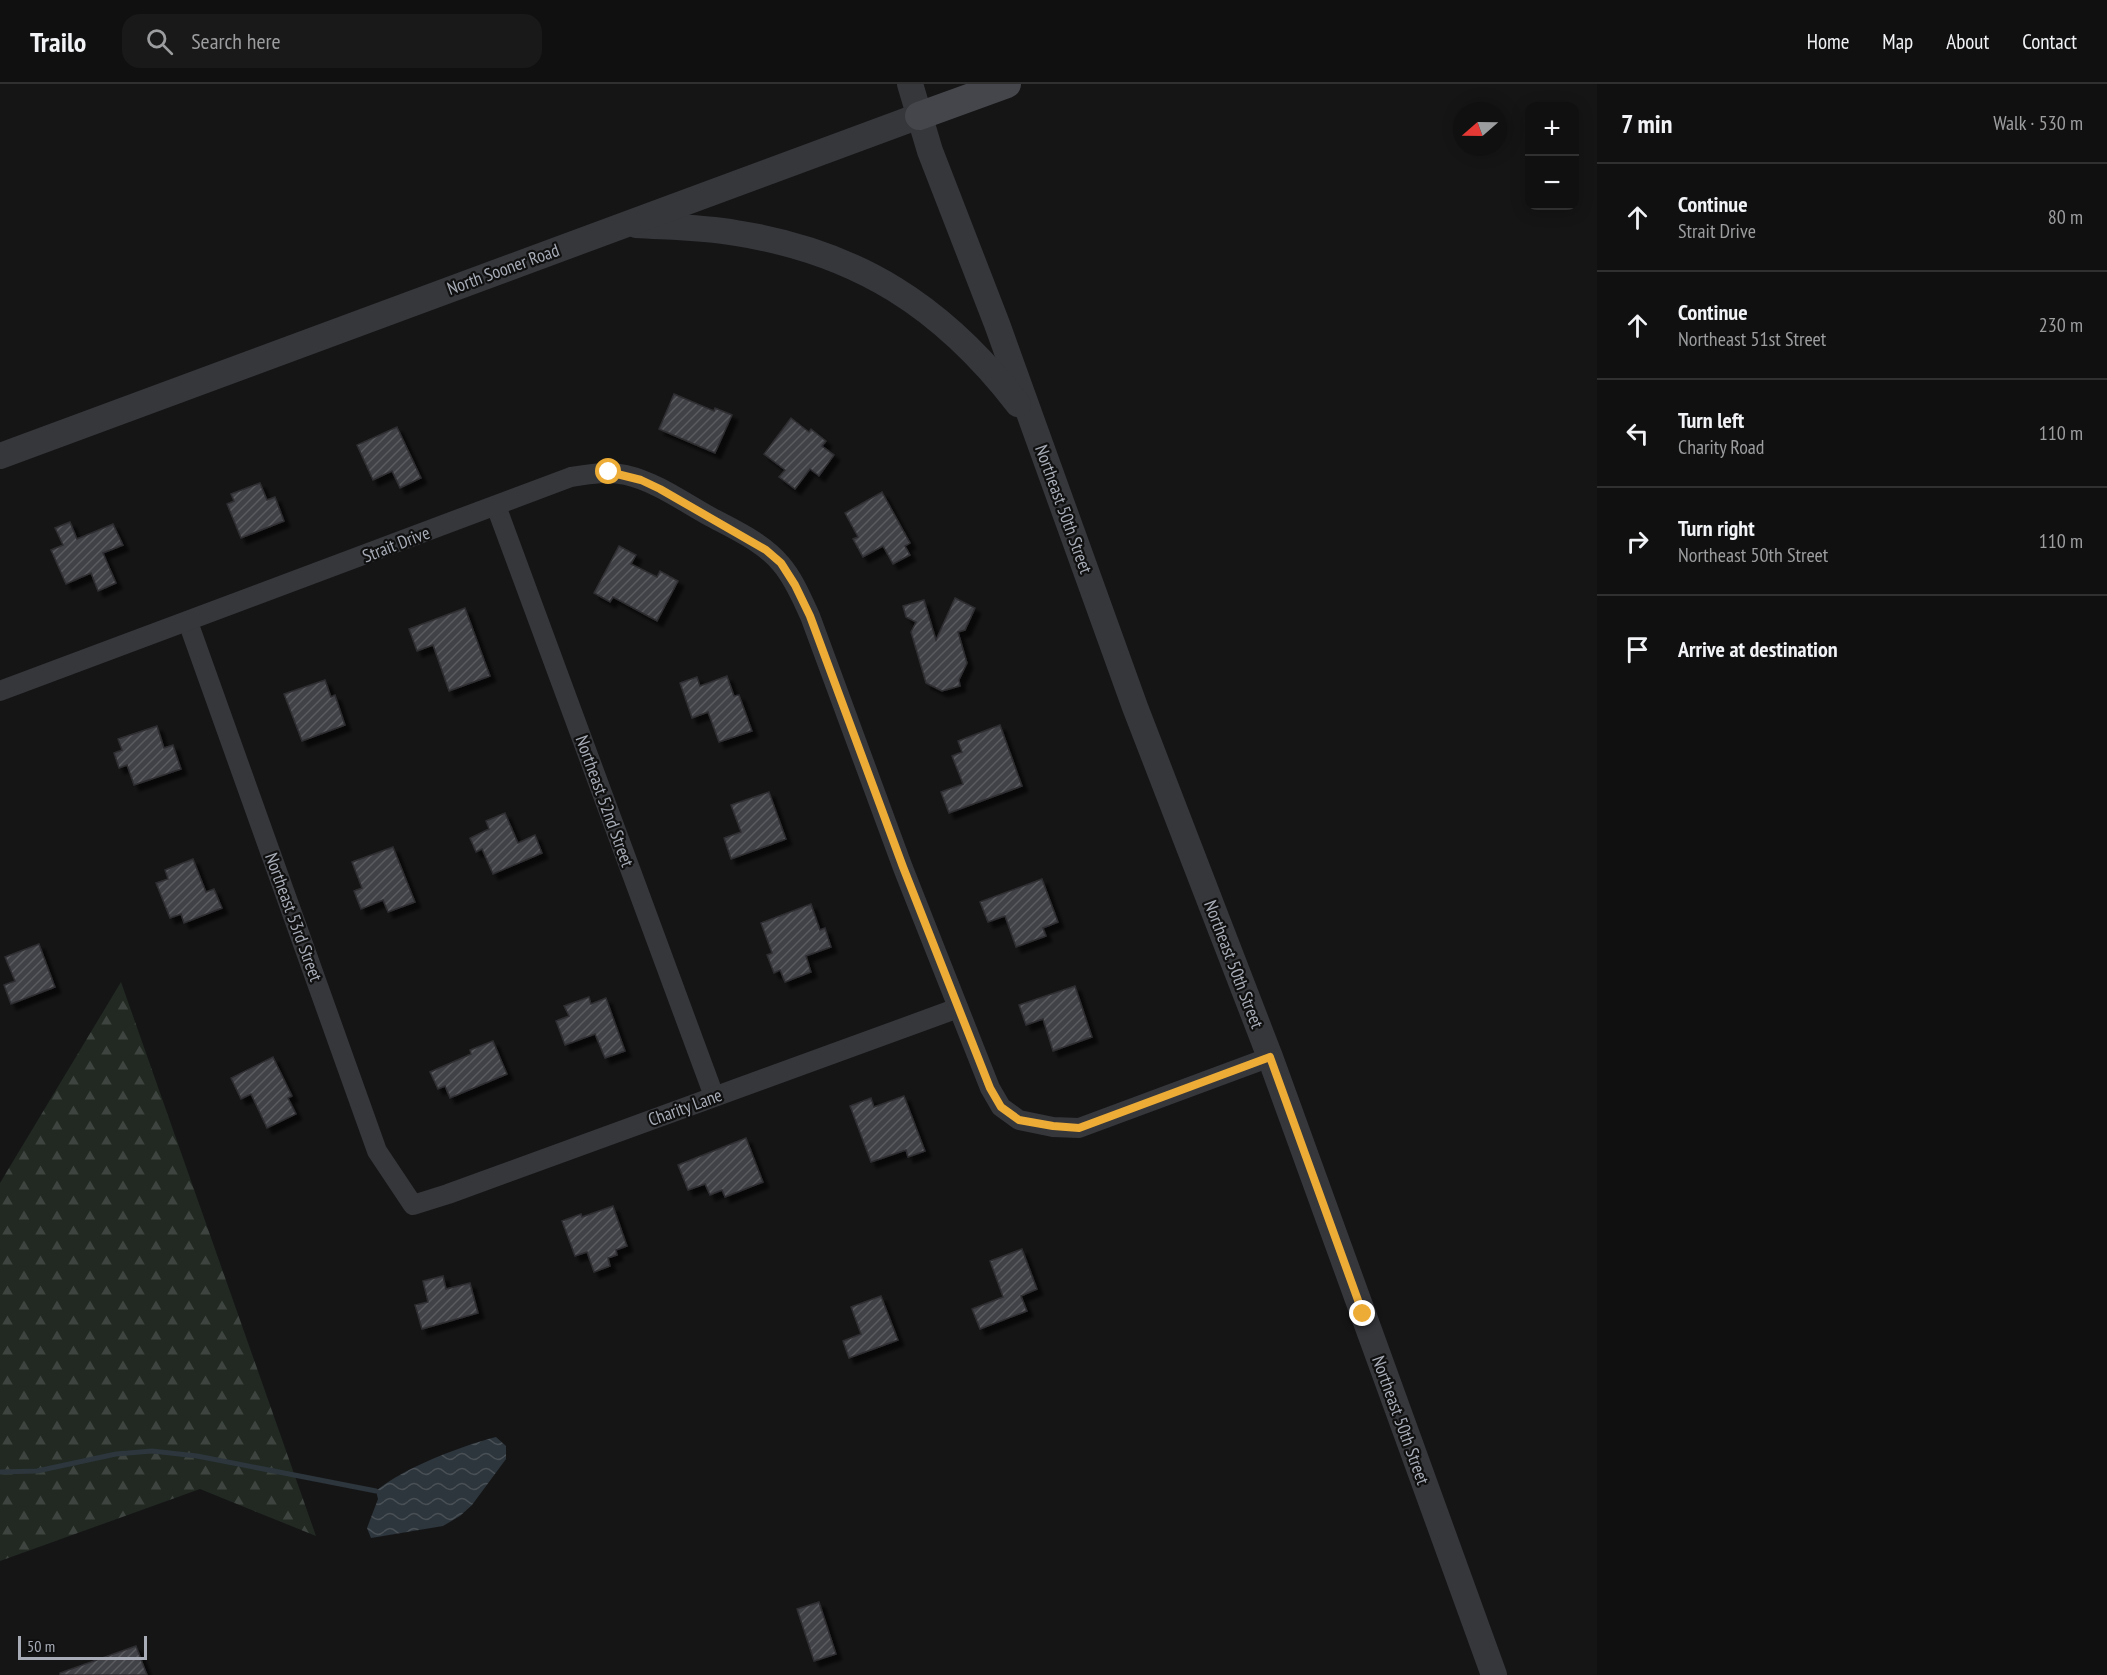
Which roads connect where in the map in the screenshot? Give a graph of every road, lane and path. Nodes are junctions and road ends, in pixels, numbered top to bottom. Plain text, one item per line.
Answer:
1 (910, 84) edge
2 (1007, 84) edge
3 (919, 116) junction
4 (624, 224) junction
5 (1033, 423) junction
6 (0, 456) edge
7 (496, 506) junction
8 (188, 622) junction
9 (0, 691) edge
10 (958, 1008) junction
11 (1270, 1057) junction
12 (714, 1096) junction
13 (412, 1204) joint
14 (1494, 1675) edge

1 - 3 street, Northeast 50th Street
2 - 3 main road, North Sooner Road
3 - 4 street, North Sooner Road
3 - 5 street, Northeast 50th Street
4 - 5 street, Northeast 50th Street
4 - 6 street, North Sooner Road
5 - 11 street, Northeast 50th Street
7 - 8 street, Strait Drive
7 - 10 street, Strait Drive
7 - 12 street, Northeast 52nd Street
8 - 9 street, Strait Drive
8 - 13 street, Northeast 53rd Street
10 - 11 street, Strait Drive
10 - 12 street, Charity Lane
11 - 14 street, Northeast 50th Street
12 - 13 street, Charity Lane

